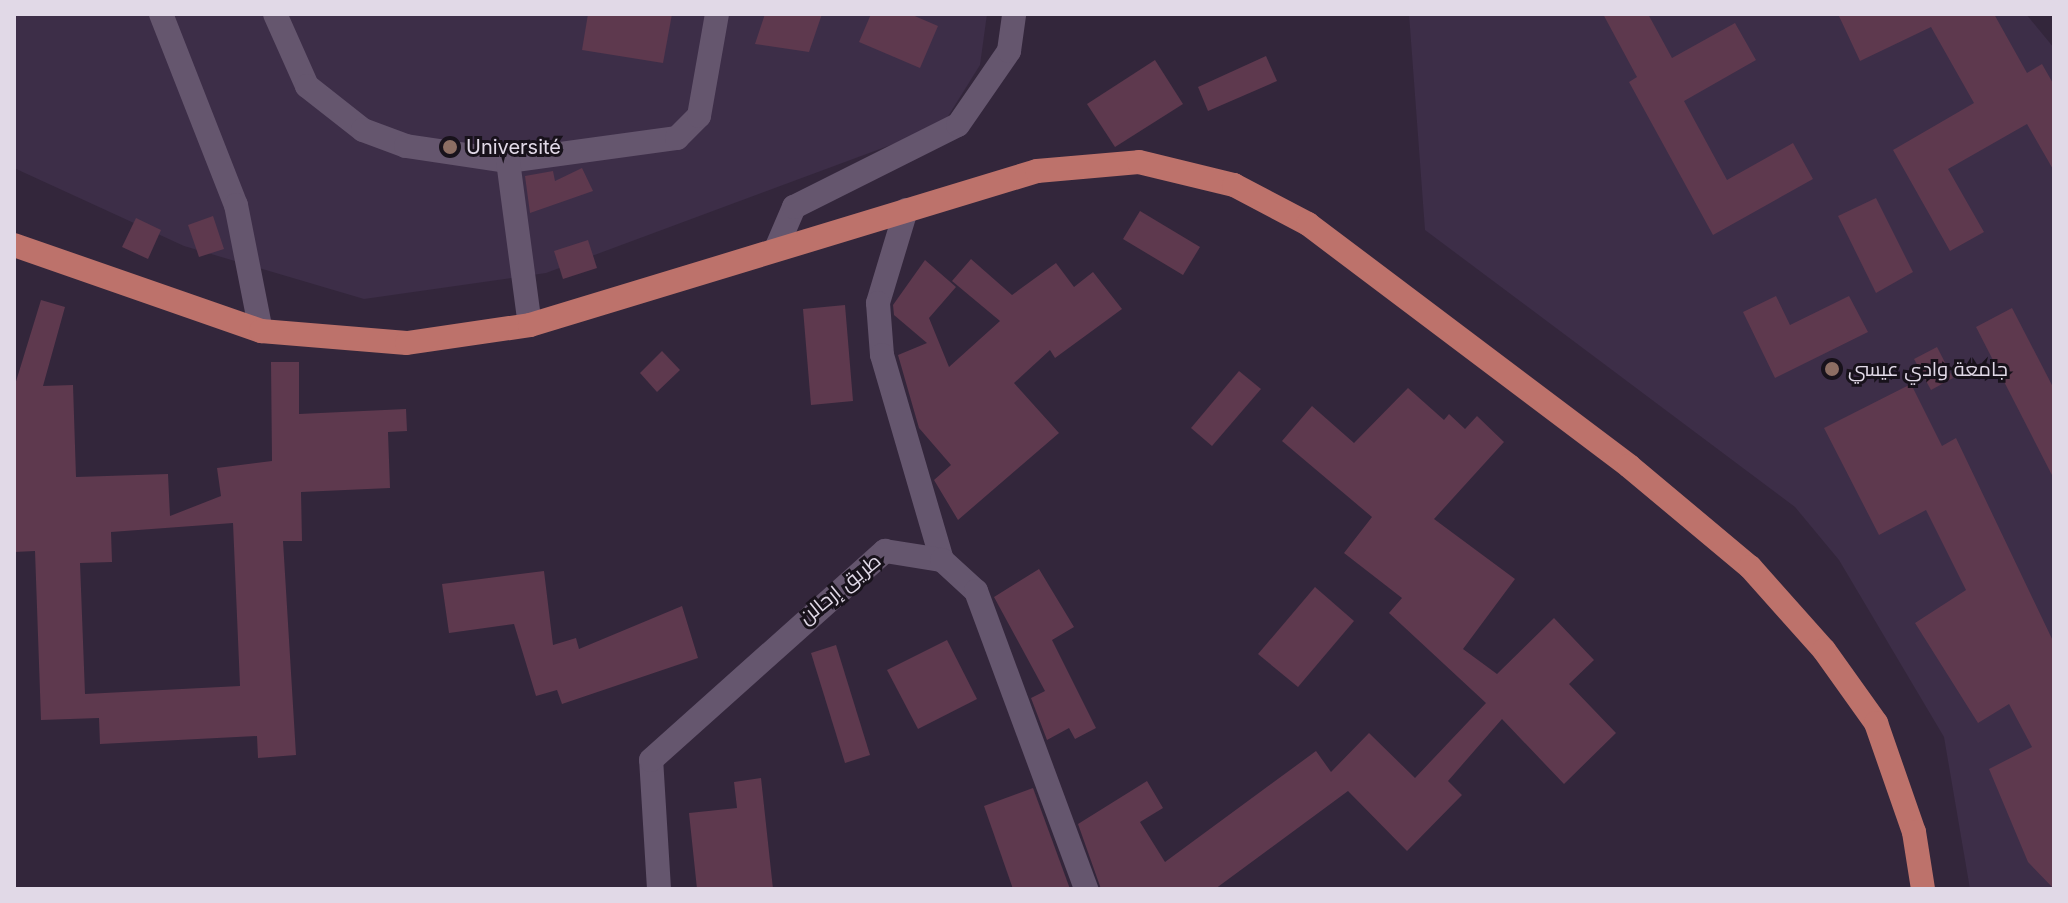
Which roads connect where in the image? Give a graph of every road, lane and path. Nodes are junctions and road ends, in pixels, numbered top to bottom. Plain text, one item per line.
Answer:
1 (161, 14) edge
2 (275, 14) edge
3 (717, 14) edge
4 (1014, 14) edge
5 (508, 161) junction
6 (906, 210) junction
7 (14, 245) edge
8 (776, 249) junction
9 (530, 325) junction
10 (261, 331) junction
11 (942, 560) junction
12 (659, 889) edge
13 (1086, 889) edge
14 (1923, 889) edge

1 - 10 street
2 - 5 street
3 - 5 street
4 - 8 street
5 - 9 street
6 - 8 main road
6 - 11 street
6 - 14 main road
7 - 10 main road
8 - 9 main road
9 - 10 main road
11 - 12 street, طريق إرحالن
11 - 13 street

